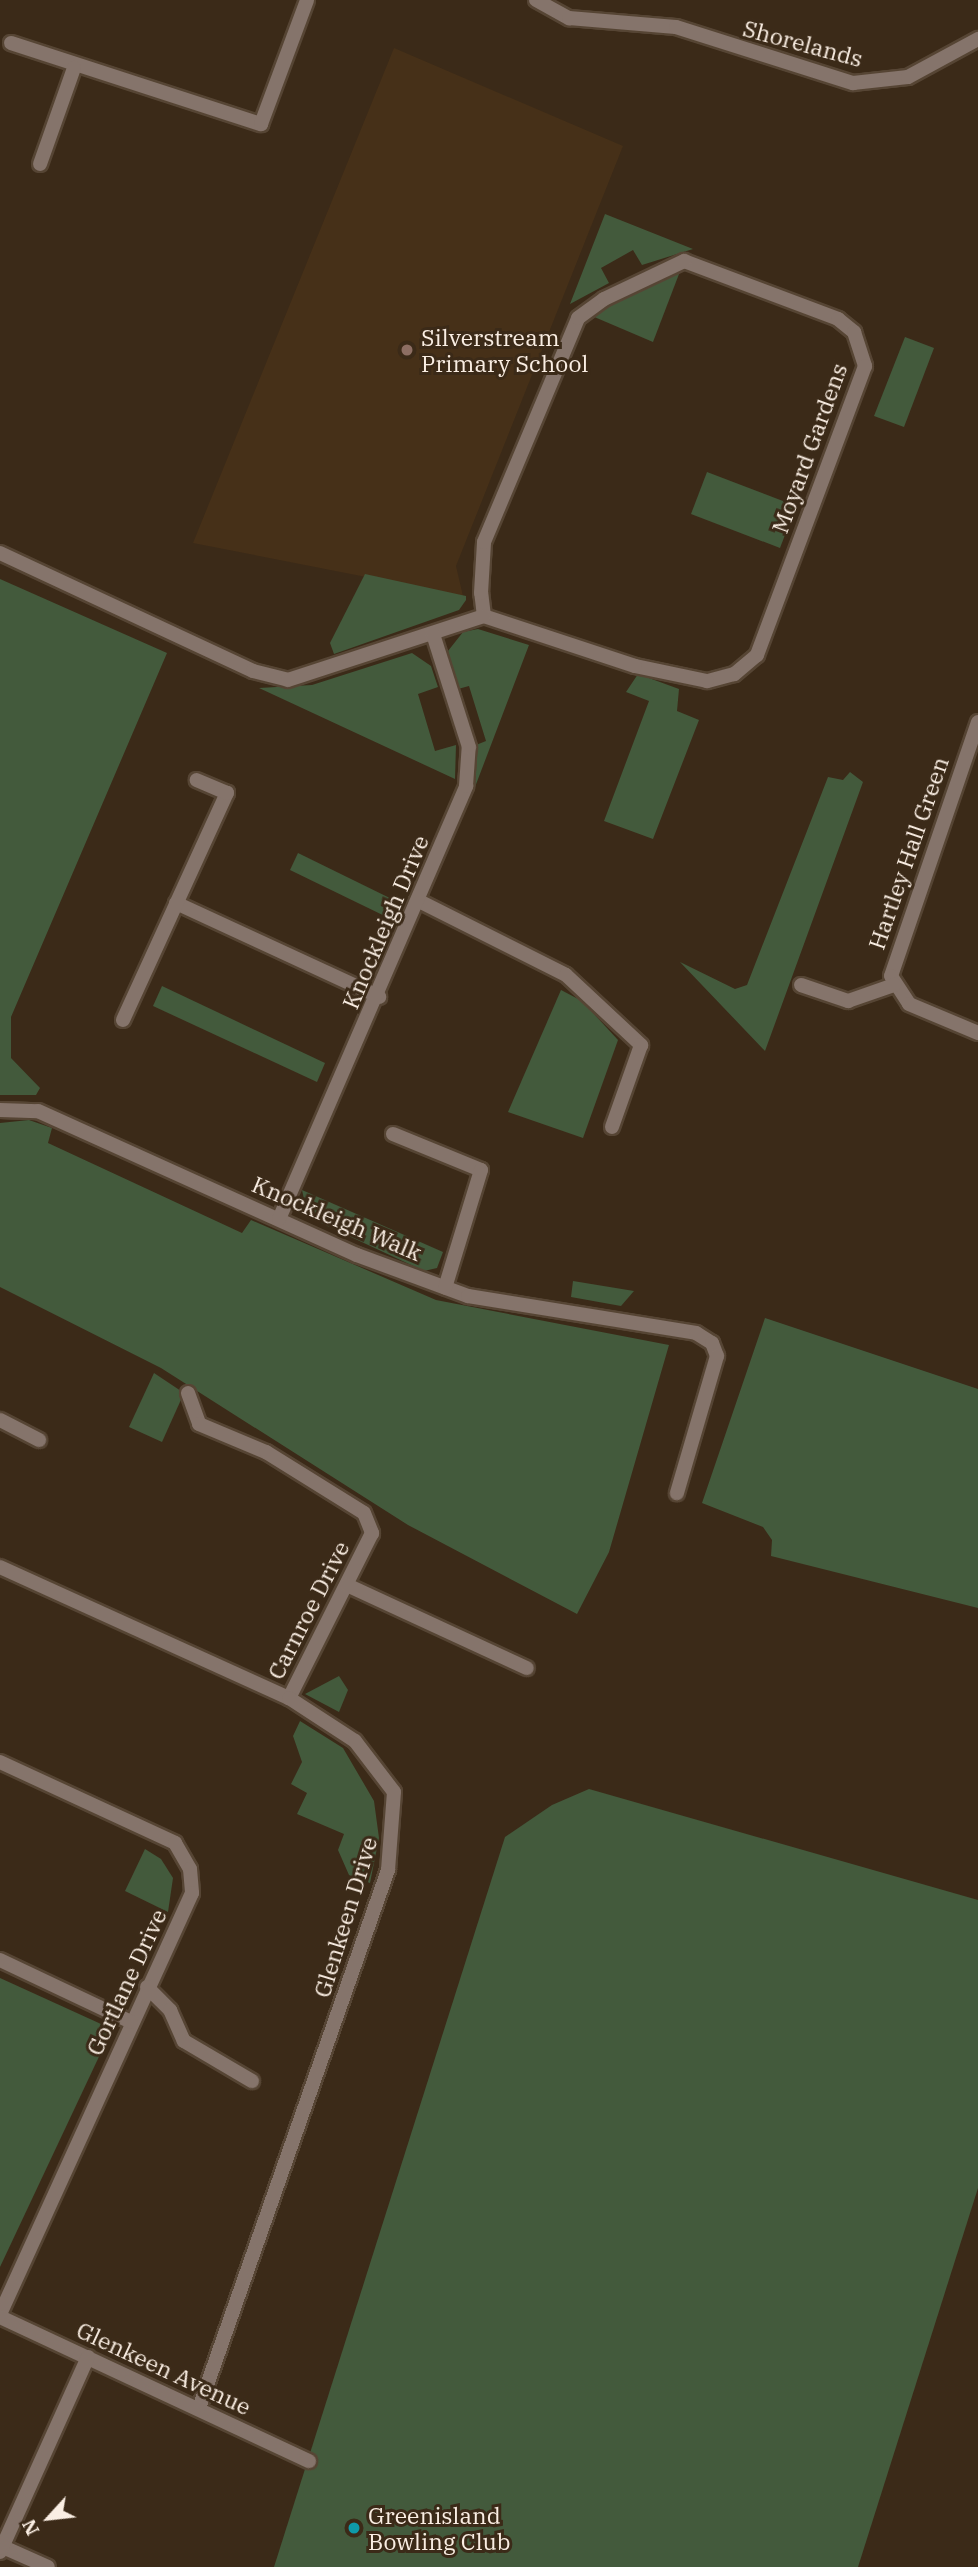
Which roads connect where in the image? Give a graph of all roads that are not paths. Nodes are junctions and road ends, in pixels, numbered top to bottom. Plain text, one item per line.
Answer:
1 (307, 0) edge
2 (536, 0) edge
3 (11, 43) dead end
4 (976, 45) edge
5 (74, 68) junction
6 (40, 164) dead end
7 (0, 553) edge
8 (484, 616) junction
9 (433, 634) junction
10 (978, 722) edge
11 (197, 780) dead end
12 (421, 902) junction
13 (176, 903) junction
14 (801, 985) dead end
15 (894, 985) junction
16 (379, 997) junction
17 (123, 1020) dead end
18 (978, 1033) edge
19 (0, 1111) edge
20 (612, 1127) dead end
21 (393, 1134) dead end
22 (279, 1219) junction
23 (444, 1288) junction
24 (188, 1393) dead end
25 (0, 1420) edge
26 (39, 1440) dead end
27 (677, 1493) dead end
28 (0, 1567) edge
29 (347, 1585) junction
30 (527, 1668) dead end
31 (289, 1698) junction
32 (0, 1762) edge
33 (0, 1960) edge
34 (147, 1987) junction
35 (131, 2022) junction
36 (252, 2081) dead end
37 (0, 2316) edge
38 (88, 2357) junction
39 (199, 2408) junction
40 (309, 2461) dead end
41 (1, 2549) edge
42 (48, 2567) edge

1 - 5 street
2 - 4 street, Shorelands
3 - 5 street
5 - 6 street
7 - 9 street
8 - 8 street, Moyard Gardens
8 - 9 street
9 - 12 street, Knockleigh Drive
10 - 15 street, Hartley Hall Green
11 - 13 street
12 - 16 street, Knockleigh Drive
12 - 20 street
13 - 16 street
13 - 17 street
14 - 15 street
15 - 18 street, Hartley Hall Green
16 - 22 street, Knockleigh Drive
19 - 22 street, Knockleigh Walk
21 - 23 street
22 - 23 street, Knockleigh Walk
23 - 27 street, Knockleigh Walk
24 - 29 street, Carnroe Drive
25 - 26 street
28 - 31 street, Glenkeen Drive
29 - 30 street
29 - 31 street, Carnroe Drive
31 - 39 street, Glenkeen Drive
32 - 34 street, Gortlane Drive
33 - 35 street
34 - 35 street, Gortlane Drive
34 - 36 street
35 - 37 street, Gortlane Drive
37 - 38 street, Glenkeen Avenue
38 - 39 street, Glenkeen Avenue
38 - 41 street
39 - 40 street, Glenkeen Avenue
41 - 42 street

